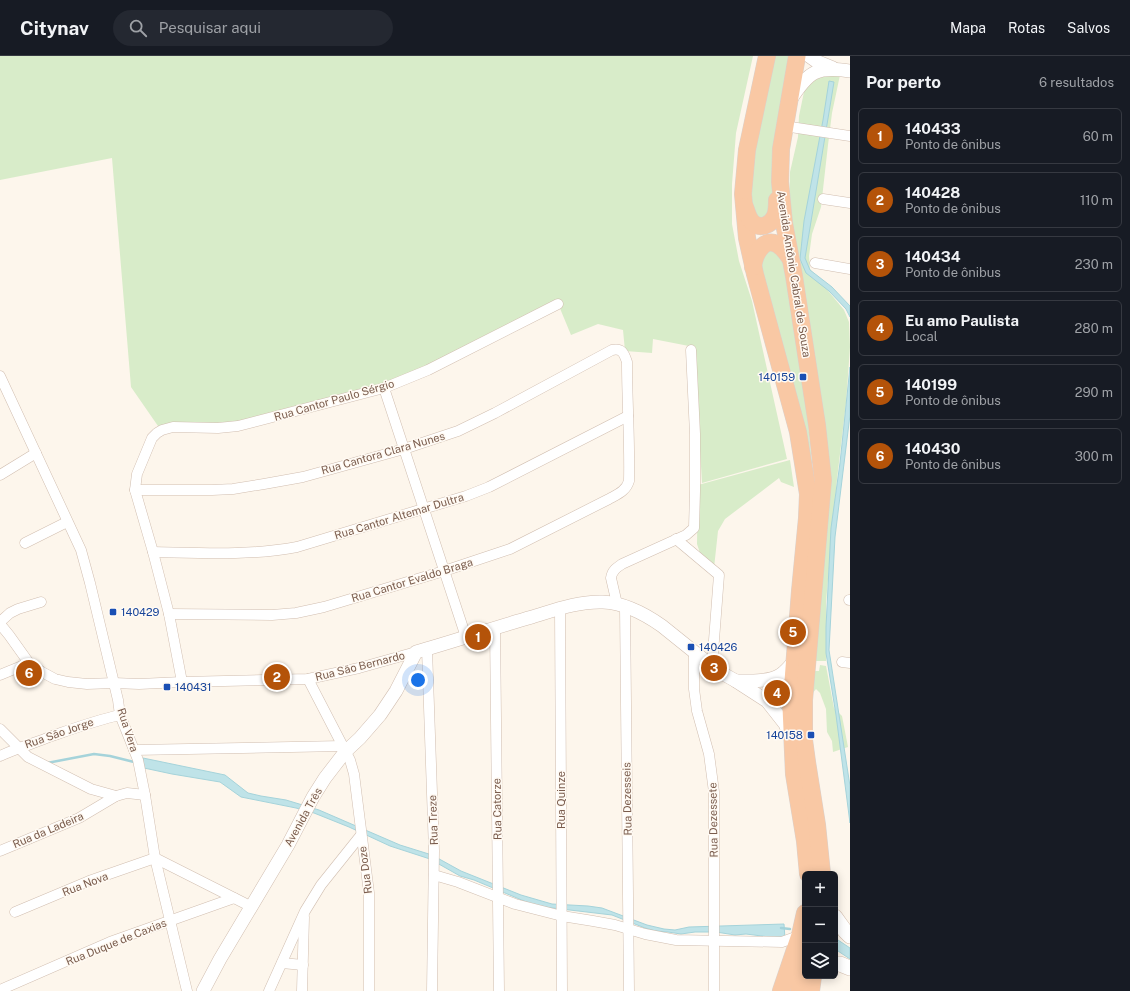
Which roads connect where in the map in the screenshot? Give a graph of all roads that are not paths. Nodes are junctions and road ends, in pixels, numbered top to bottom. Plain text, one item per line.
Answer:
1 (767, 56) edge
2 (797, 56) edge
3 (809, 56) edge
4 (837, 69) junction
5 (850, 71) edge
6 (789, 102) junction
7 (784, 126) junction
8 (850, 136) edge
9 (780, 182) junction
10 (823, 199) dead end
11 (850, 203) edge
12 (744, 205) junction
13 (790, 258) junction
14 (815, 263) dead end
15 (753, 267) junction
16 (850, 269) edge
17 (558, 304) dead end
18 (612, 350) joint
19 (691, 350) dead end
20 (1, 383) edge
21 (384, 388) junction
22 (628, 416) junction
23 (404, 449) junction
24 (36, 453) junction
25 (0, 475) edge
26 (135, 490) junction
27 (424, 509) junction
28 (67, 522) junction
29 (676, 539) junction
30 (25, 543) dead end
31 (153, 552) junction
32 (444, 571) junction
33 (41, 602) dead end
34 (621, 605) junction
35 (560, 608) junction
36 (169, 614) junction
37 (0, 623) edge
38 (495, 628) junction
39 (466, 637) junction
40 (422, 650) junction
41 (694, 652) junction
42 (794, 661) junction
43 (29, 663) junction
44 (712, 666) junction
45 (0, 675) edge
46 (308, 679) junction
47 (736, 681) junction
48 (182, 682) junction
49 (114, 683) junction
50 (120, 715) junction
51 (0, 729) edge
52 (792, 739) junction
53 (18, 748) junction
54 (344, 749) junction
55 (134, 750) junction
56 (0, 756) edge
57 (145, 795) junction
58 (116, 796) junction
59 (361, 835) junction
60 (0, 851) edge
61 (155, 858) junction
62 (818, 871) edge
63 (819, 871) edge
64 (434, 875) junction
65 (498, 895) junction
66 (234, 898) junction
67 (252, 907) junction
68 (305, 911) junction
69 (15, 912) dead end
70 (562, 914) junction
71 (170, 920) junction
72 (838, 920) edge
73 (628, 926) junction
74 (850, 936) edge
75 (802, 938) edge
76 (714, 939) junction
77 (802, 940) edge
78 (804, 943) edge
79 (282, 962) junction
80 (838, 964) edge
81 (303, 965) junction
82 (850, 968) edge
83 (811, 983) edge
84 (0, 990) edge
85 (187, 991) edge
86 (202, 991) edge
87 (269, 991) edge
88 (302, 991) edge
89 (368, 991) edge
90 (432, 991) edge
91 (499, 991) edge
92 (562, 991) edge
93 (629, 991) edge
94 (714, 991) edge
95 (781, 991) edge

1 - 12 highway, Avenida Antônio Cabral de Souza
2 - 6 highway, Avenida Antônio Cabral de Souza
3 - 4 street
4 - 5 street
4 - 6 street
6 - 7 highway, Avenida Antônio Cabral de Souza
7 - 8 street
7 - 9 highway, Avenida Antônio Cabral de Souza
9 - 12 highway
9 - 13 highway, Avenida Antônio Cabral de Souza
10 - 11 street
12 - 15 highway, Avenida Antônio Cabral de Souza
13 - 15 highway
13 - 63 highway, Avenida Antônio Cabral de Souza
14 - 16 street
15 - 42 highway, Avenida Antônio Cabral de Souza
17 - 21 street, Rua Cantor Paulo Sérgio
18 - 22 street, Rua Cantor Evaldo Braga
18 - 23 street, Rua Cantora Clara Nunes
19 - 29 street, Rua Dezesseis
20 - 24 street, Rua Vera
21 - 23 street
21 - 26 street, Rua Cantor Paulo Sérgio
22 - 27 street, Rua Cantor Altemar Dultra
22 - 32 street, Rua Cantor Evaldo Braga
23 - 26 street, Rua Cantora Clara Nunes
23 - 27 street
24 - 25 street
24 - 28 street, Rua Vera
26 - 31 street
27 - 31 street, Rua Cantor Altemar Dultra
27 - 32 street
28 - 30 street
28 - 49 street, Rua Vera
29 - 34 street, Rua Dezesseis
29 - 44 street
31 - 36 street
32 - 36 street, Rua Cantor Evaldo Braga
32 - 39 street
33 - 37 street
34 - 35 street, Rua São Bernardo
34 - 41 street, Rua São Bernardo
34 - 73 street, Rua Dezesseis
35 - 38 street, Rua São Bernardo
35 - 70 street, Rua Quinze
36 - 48 street
37 - 43 street, Rua São Bernardo
38 - 39 street, Rua São Bernardo
38 - 65 street, Rua Catorze
39 - 40 street, Rua São Bernardo
40 - 46 street, Rua São Bernardo
40 - 54 street, Avenida Três
40 - 64 street, Rua Treze
41 - 44 street, Rua São Bernardo
41 - 76 street, Rua Dezessete
42 - 47 street
42 - 52 highway, Avenida Antônio Cabral de Souza
43 - 45 street
43 - 49 street, Rua São Bernardo
44 - 47 street, Rua São Bernardo
46 - 48 street, Rua São Bernardo
46 - 54 street, Rua Doze
47 - 52 street, Rua São Bernardo
48 - 49 street, Rua São Bernardo
49 - 50 street, Rua Vera
50 - 53 street, Rua São Jorge
50 - 55 street, Rua Vera
51 - 53 street
52 - 62 highway, Avenida Antônio Cabral de Souza
53 - 56 street, Rua São Jorge
53 - 58 street
54 - 55 street
54 - 59 street, Rua Doze
54 - 67 street, Avenida Três
55 - 57 street, Rua Vera
57 - 58 street
57 - 61 street, Rua Vera
58 - 60 street, Rua da Ladeira
59 - 68 street
59 - 89 street, Rua Doze
61 - 66 street
61 - 69 street, Rua Nova
61 - 71 street, Rua Vera
64 - 65 street
64 - 90 street, Rua Treze
65 - 70 street
65 - 91 street, Rua Catorze
66 - 67 street
66 - 71 street, Rua Duque de Caxias
67 - 86 street, Avenida Três
68 - 79 street
68 - 81 street
70 - 73 street
70 - 92 street, Rua Quinze
71 - 84 street, Rua Duque de Caxias
71 - 85 street, Rua Vera
72 - 74 main road
73 - 76 street
73 - 93 street, Rua Dezesseis
75 - 76 street
76 - 94 street, Rua Dezessete
77 - 95 highway
78 - 83 highway
79 - 81 street
79 - 87 street
80 - 82 main road
81 - 88 street

